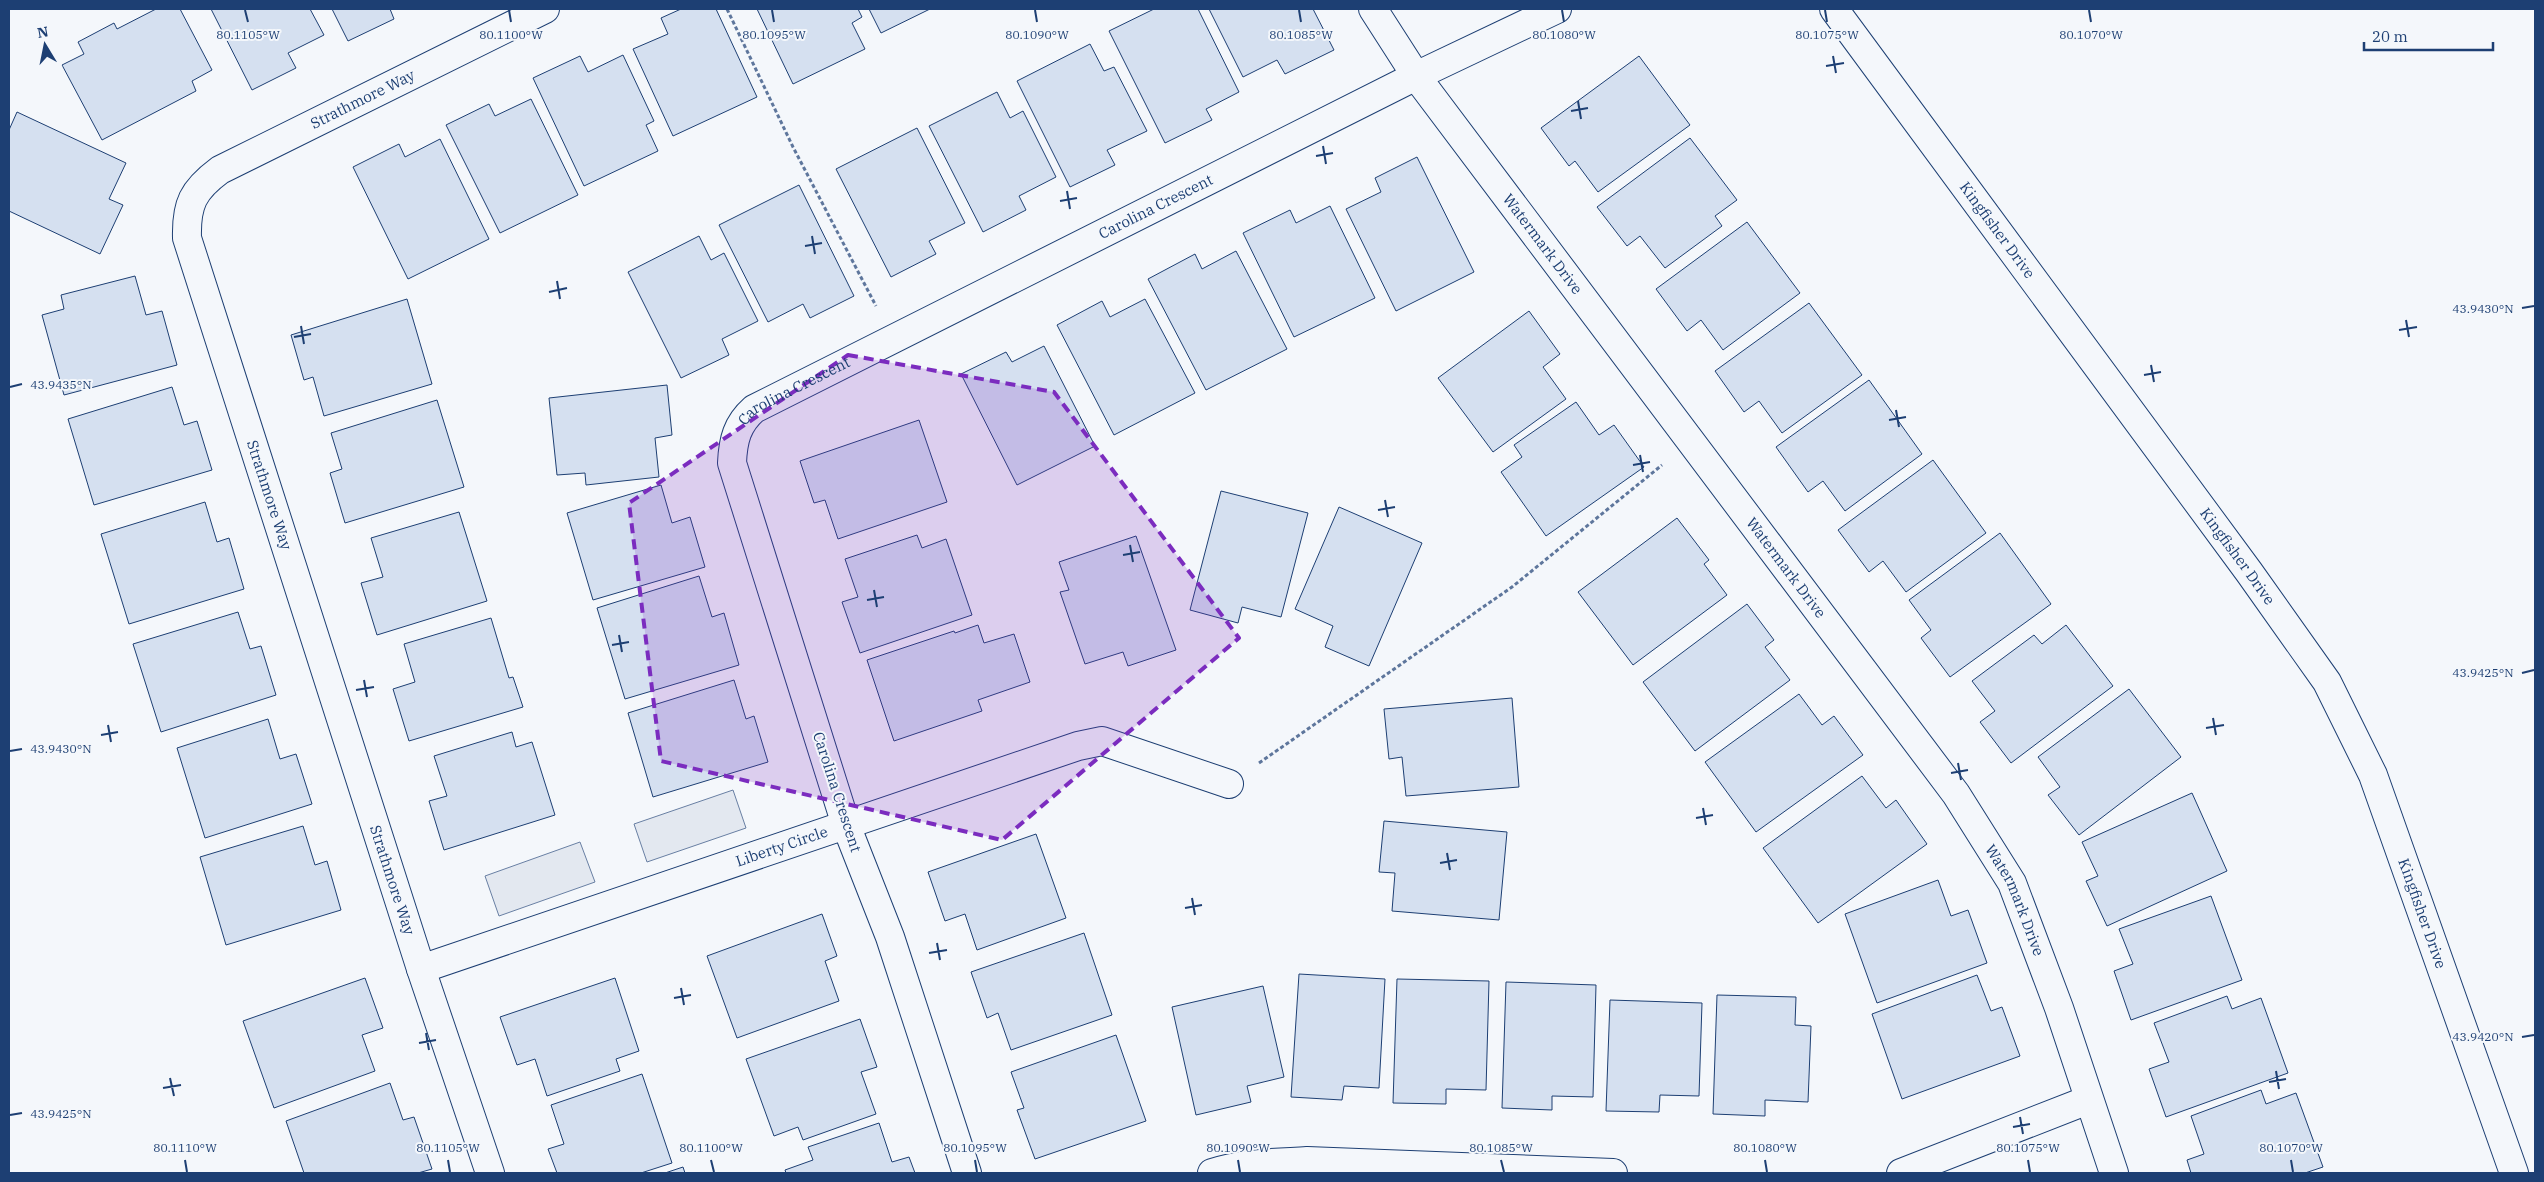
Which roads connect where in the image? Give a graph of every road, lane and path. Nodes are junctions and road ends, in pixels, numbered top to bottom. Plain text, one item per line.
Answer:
1 (545, 9) edge
2 (727, 9) edge
3 (1373, 9) edge
4 (1557, 9) edge
5 (1834, 9) edge
6 (1416, 76) junction
7 (894, 340) junction
8 (1692, 441) junction
9 (1229, 784) joint
10 (846, 824) junction
11 (421, 969) junction
12 (2088, 1100) junction
13 (490, 1173) edge
14 (966, 1173) edge
15 (1212, 1173) edge
16 (1613, 1173) edge
17 (1901, 1173) edge
18 (2114, 1173) edge
19 (2514, 1173) edge

1 - 11 street, Strathmore Way
2 - 7 path
3 - 6 street, Watermark Drive
4 - 6 street, Carolina Crescent
5 - 19 street, Kingfisher Drive
6 - 7 street, Carolina Crescent
6 - 8 street, Watermark Drive
7 - 10 street, Carolina Crescent
8 - 9 path
8 - 12 street, Watermark Drive
9 - 10 street, Liberty Circle
10 - 11 street, Liberty Circle
10 - 14 street, Carolina Crescent
11 - 13 street, Strathmore Way
12 - 17 street
12 - 18 street, Watermark Drive
15 - 16 street

